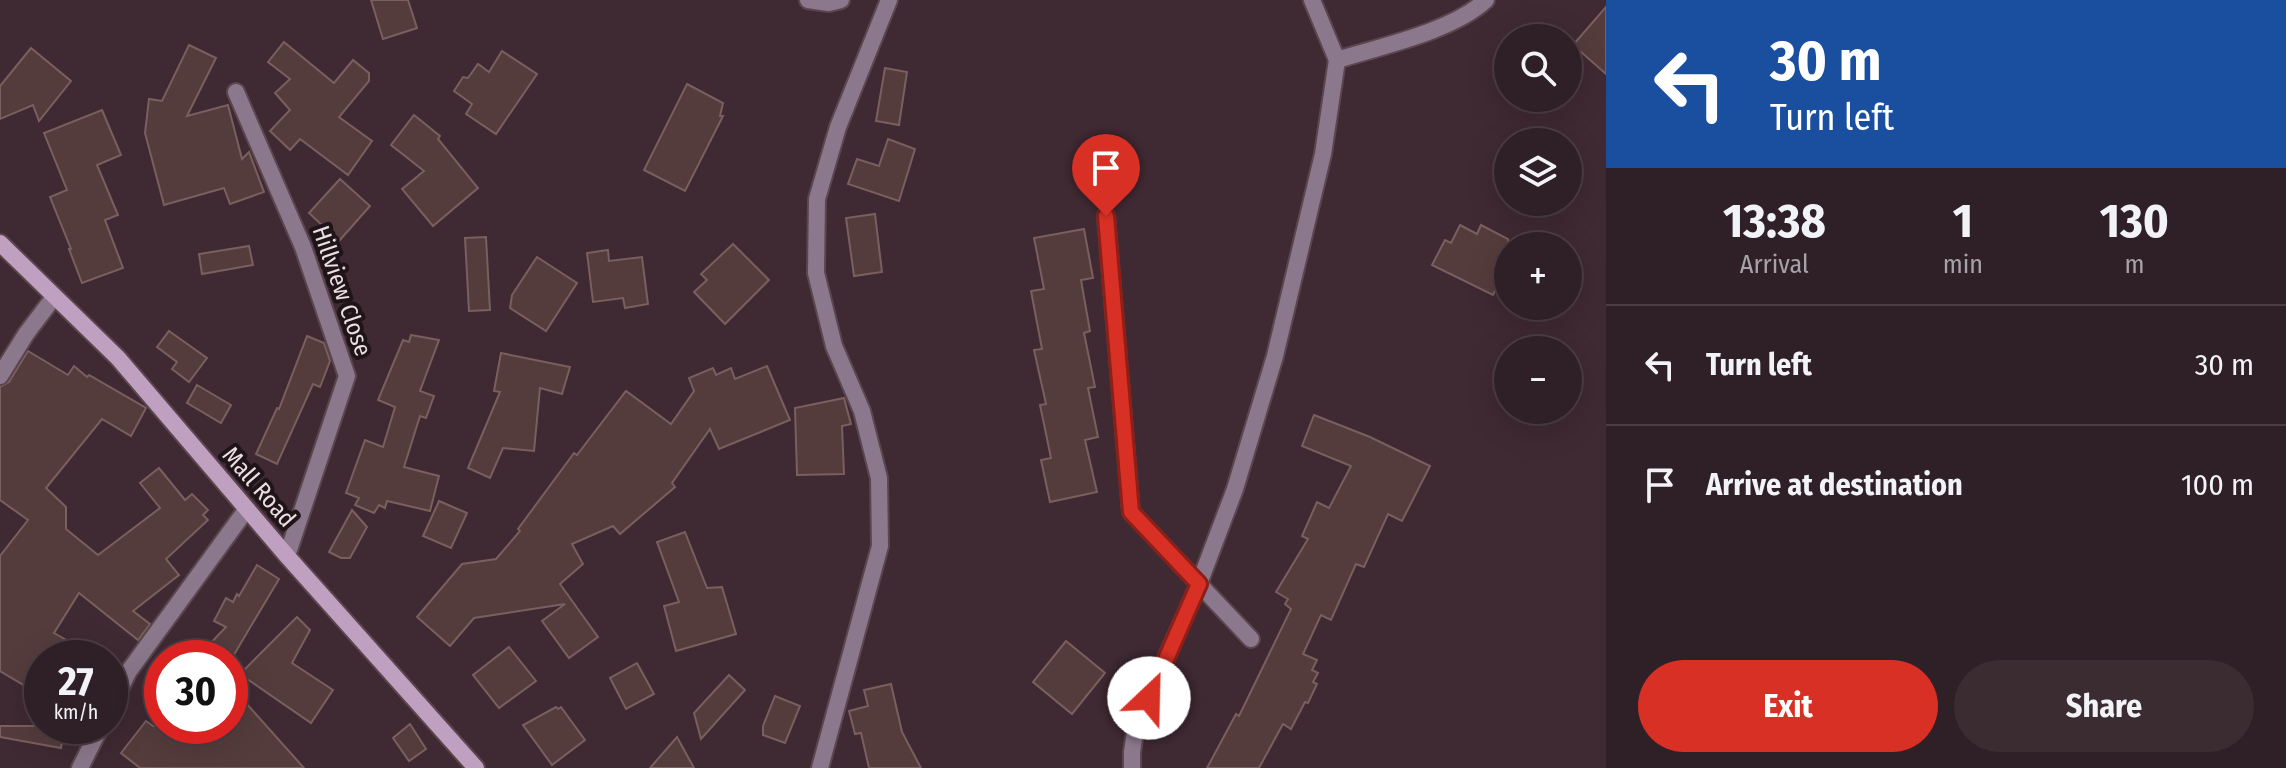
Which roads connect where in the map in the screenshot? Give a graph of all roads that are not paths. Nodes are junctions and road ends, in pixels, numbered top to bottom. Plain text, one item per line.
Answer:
1 (808, 0) edge
2 (841, 0) edge
3 (889, 0) edge
4 (1312, 0) edge
5 (1486, 0) edge
6 (1337, 60) junction
7 (236, 92) dead end
8 (1106, 216) dead end
9 (0, 243) edge
10 (54, 297) junction
11 (0, 376) edge
12 (246, 510) junction
13 (287, 556) junction
14 (1199, 584) junction
15 (1251, 639) dead end
16 (128, 673) edge
17 (92, 744) edge
18 (80, 768) edge
19 (476, 768) edge
20 (820, 768) edge
21 (1132, 768) edge

1 - 2 street
3 - 20 street
4 - 6 street
5 - 6 street
6 - 14 street
7 - 13 street, Hillview Close
8 - 14 street
9 - 10 street, Mall Road
10 - 11 street
10 - 12 street, Mall Road
12 - 13 street, Mall Road
12 - 16 street
13 - 19 street, Mall Road
14 - 15 street
14 - 21 street
17 - 18 street

